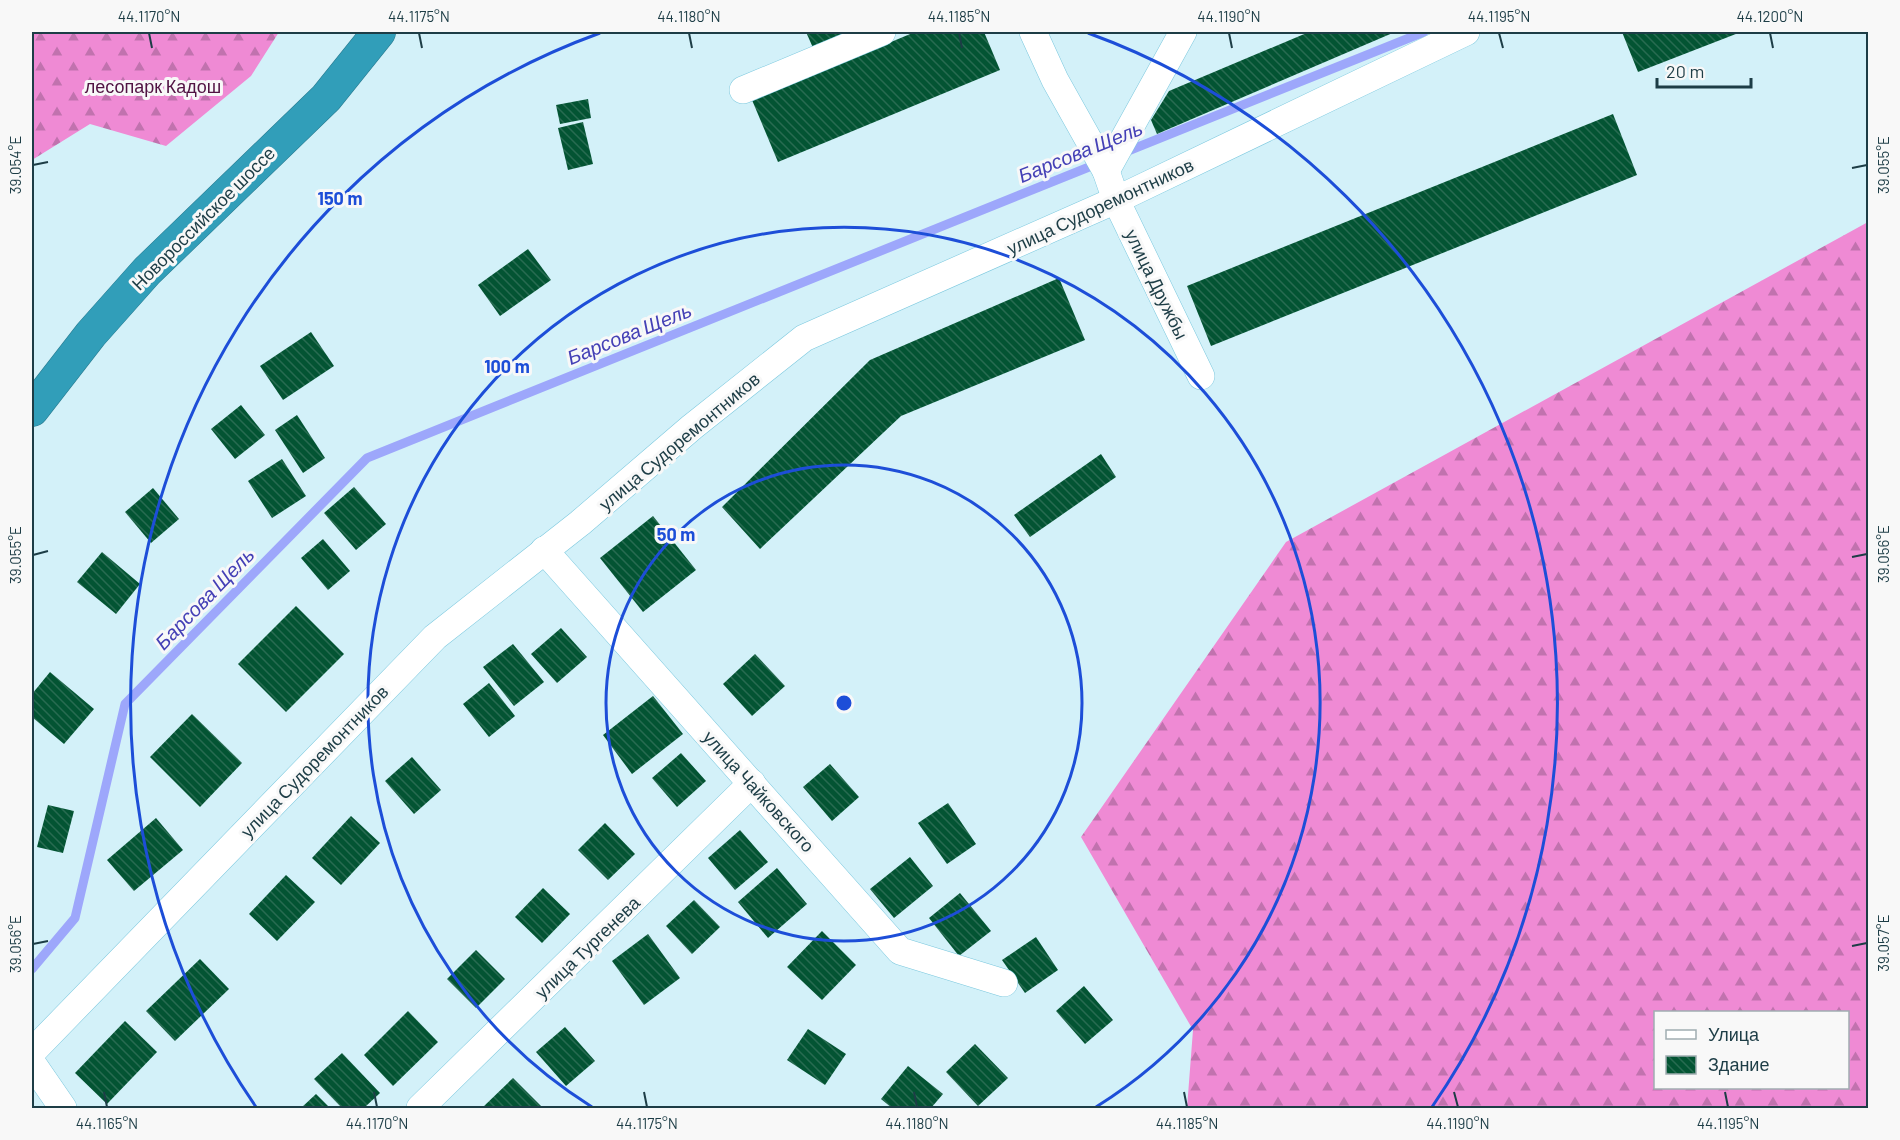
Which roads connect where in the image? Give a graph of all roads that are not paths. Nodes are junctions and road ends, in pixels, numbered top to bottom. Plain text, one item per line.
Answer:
1 (379, 32) edge
2 (882, 32) edge
3 (1033, 32) edge
4 (1183, 32) edge
5 (1466, 32) edge
6 (743, 90) dead end
7 (1106, 171) junction
8 (1116, 200) junction
9 (1201, 376) dead end
10 (32, 410) edge
11 (544, 550) junction
12 (752, 783) junction
13 (1004, 983) dead end
14 (32, 1052) edge
15 (32, 1063) edge
16 (63, 1108) edge
17 (420, 1108) edge

1 - 10 highway, Новороссийское шоссе
2 - 6 street
3 - 7 street, улица Дружбы
4 - 7 street
5 - 8 street, улица Судоремонтников
7 - 8 street, улица Дружбы
8 - 9 street, улица Дружбы
8 - 11 street, улица Судоремонтников
11 - 12 street, улица Чайковского
11 - 14 street, улица Судоремонтников
12 - 13 street, улица Чайковского
12 - 17 street, улица Тургенева
15 - 16 street

